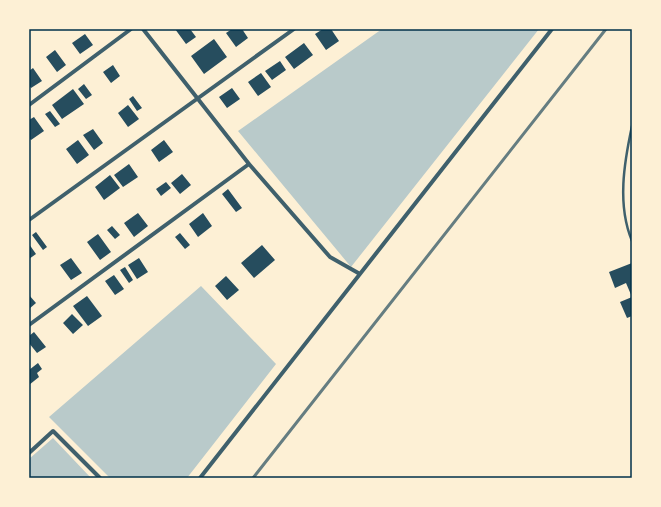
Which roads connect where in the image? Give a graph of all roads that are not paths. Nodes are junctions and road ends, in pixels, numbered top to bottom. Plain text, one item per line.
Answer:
1 (131, 29) edge
2 (143, 29) edge
3 (294, 29) edge
4 (552, 29) edge
5 (197, 98) junction
6 (29, 105) edge
7 (632, 126) edge
8 (627, 157) junction
9 (632, 157) edge
10 (250, 164) junction
11 (29, 220) edge
12 (632, 241) edge
13 (360, 274) junction
14 (29, 325) edge
15 (29, 453) edge
16 (100, 478) edge
17 (200, 478) edge

1 - 6 street
2 - 5 street
3 - 5 street
4 - 13 street
5 - 10 street
5 - 11 street
7 - 8 lane
8 - 9 lane
8 - 12 lane
10 - 13 street
10 - 14 street
13 - 17 street
15 - 16 street

